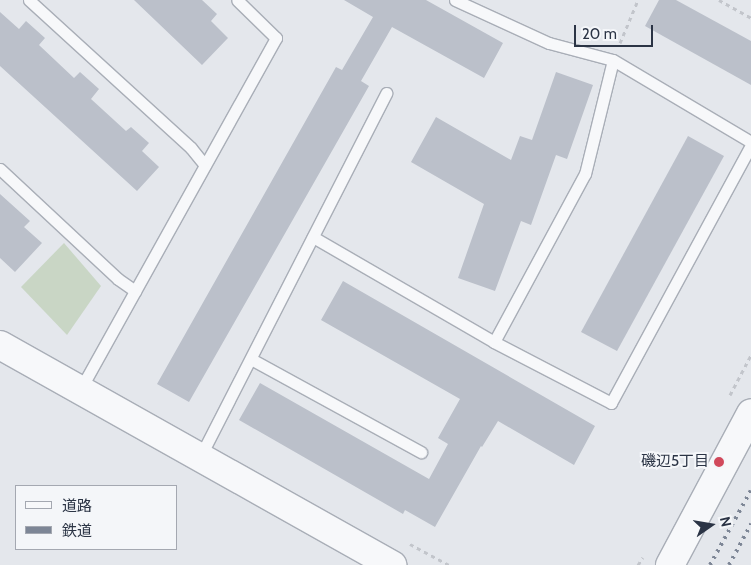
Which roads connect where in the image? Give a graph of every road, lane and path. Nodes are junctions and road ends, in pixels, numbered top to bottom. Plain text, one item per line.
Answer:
1 (30, 0) edge
2 (237, 0) edge
3 (455, 0) edge
4 (638, 0) edge
5 (720, 0) edge
6 (751, 18) edge
7 (613, 60) junction
8 (386, 93) dead end
9 (751, 144) edge
10 (205, 165) junction
11 (0, 169) edge
12 (313, 237) junction
13 (135, 291) junction
14 (494, 342) junction
15 (0, 345) edge
16 (251, 359) junction
17 (80, 390) junction
18 (751, 414) edge
19 (421, 452) dead end
20 (200, 457) junction
21 (392, 565) edge
22 (670, 565) edge

1 - 10 lane
2 - 10 lane
3 - 7 lane
4 - 7 path
5 - 6 path
7 - 9 lane
7 - 14 lane
8 - 12 lane
9 - 14 lane
10 - 13 lane
11 - 13 lane
12 - 14 lane
12 - 16 lane
13 - 17 lane
15 - 17 street
16 - 19 lane
16 - 20 lane
17 - 20 street
18 - 22 street
20 - 21 street

